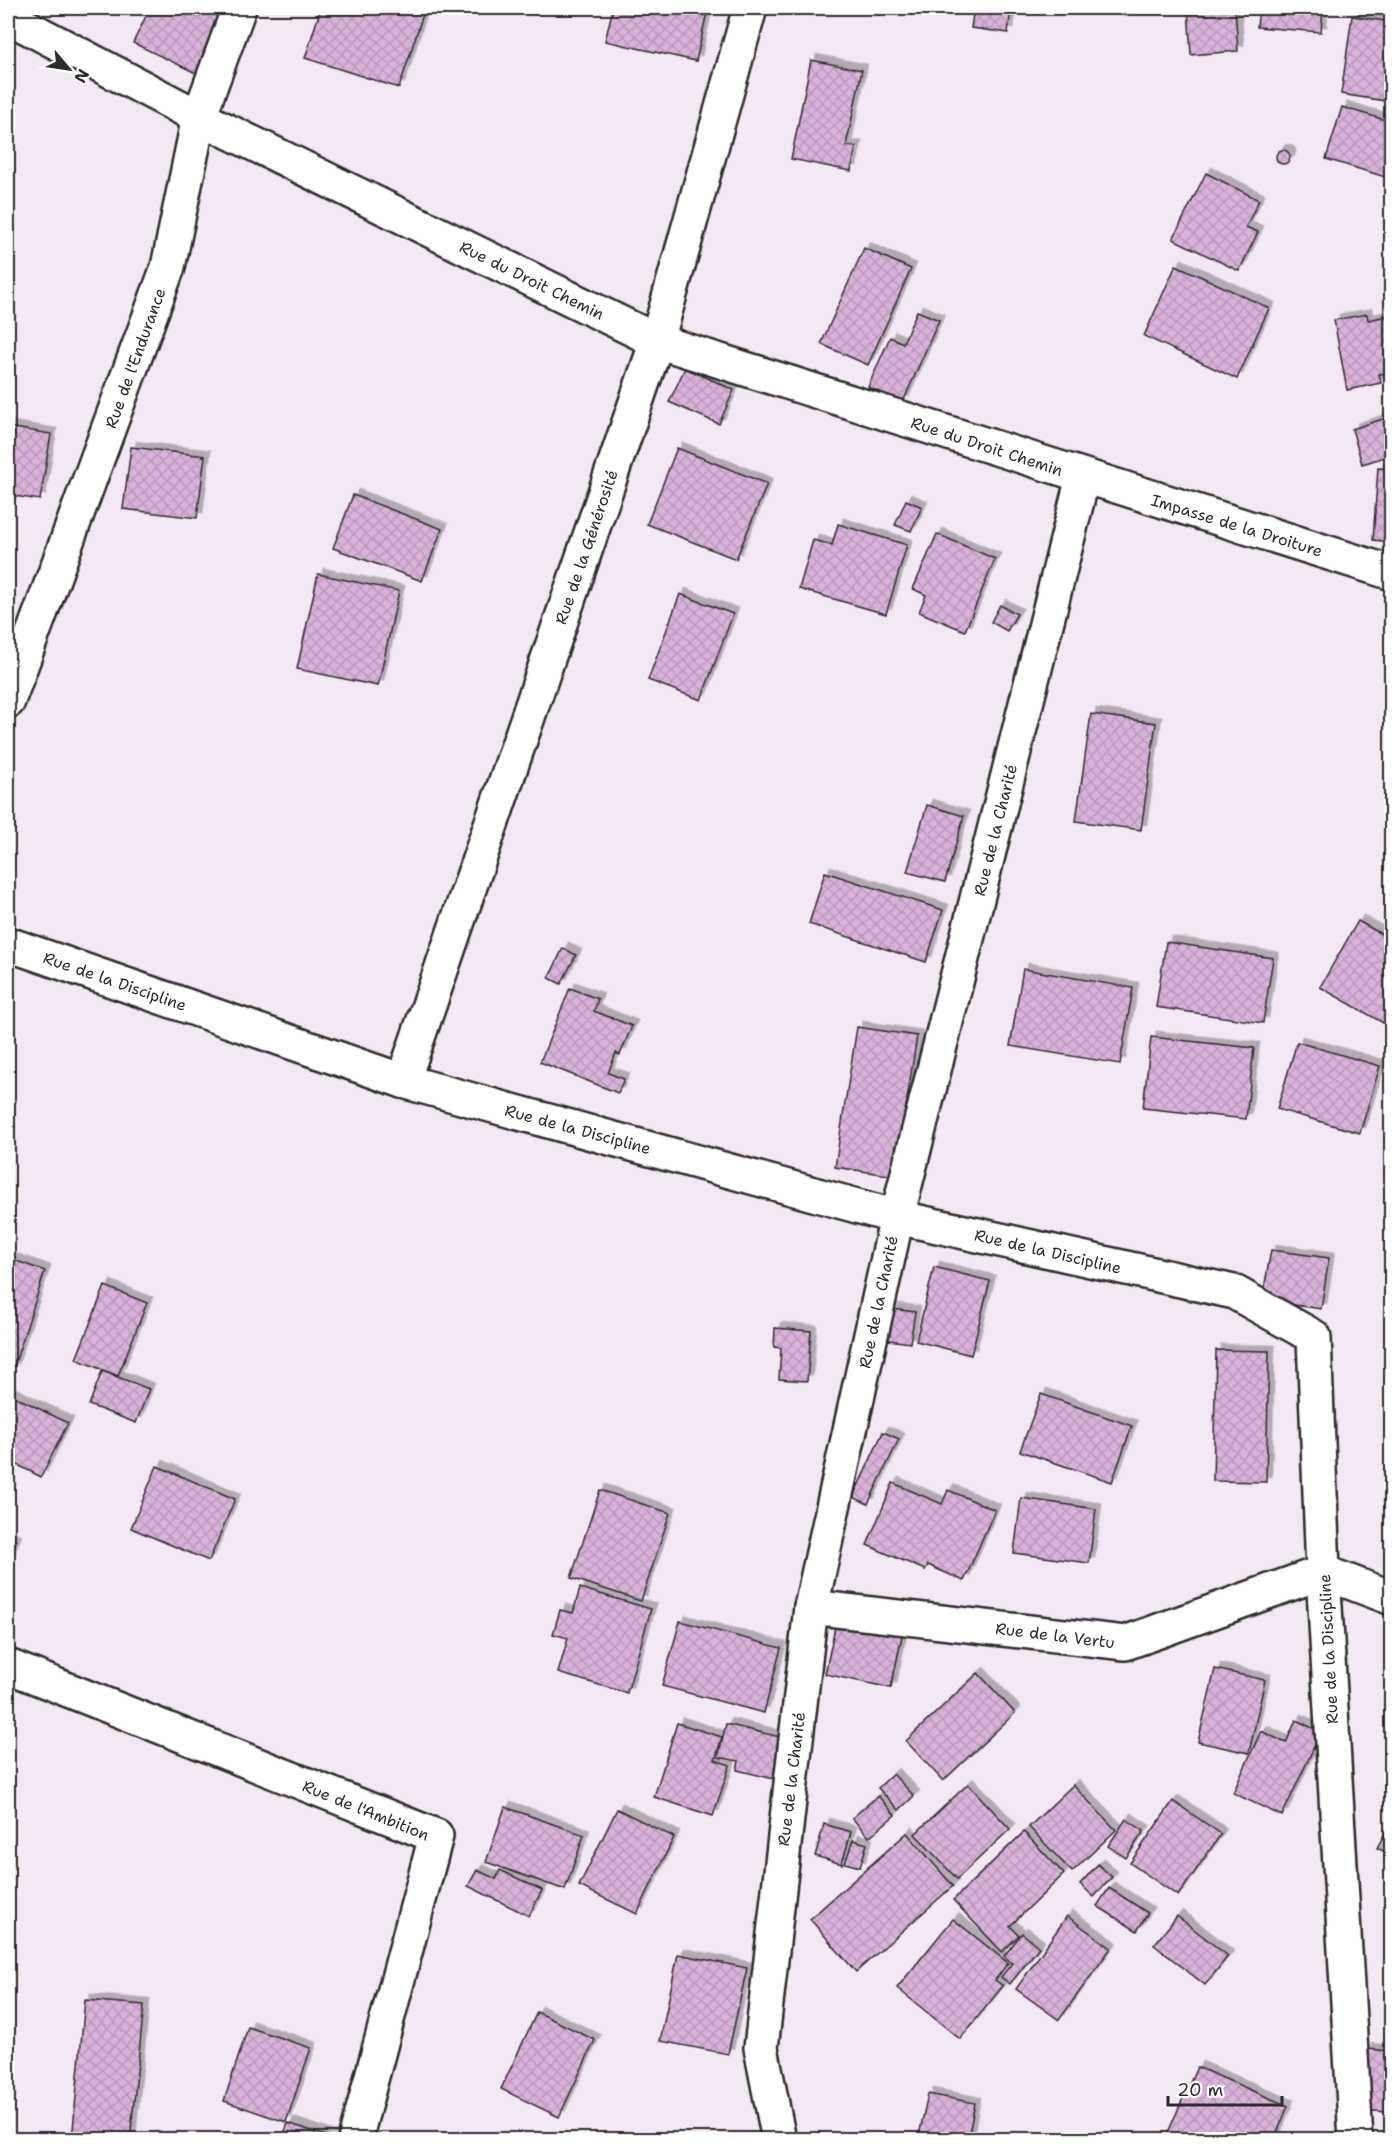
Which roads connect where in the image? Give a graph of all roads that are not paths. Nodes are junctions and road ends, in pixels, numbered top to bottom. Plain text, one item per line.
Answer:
1 (239, 8) edge
2 (750, 8) edge
3 (8, 17) edge
4 (199, 117) junction
5 (657, 341) junction
6 (1083, 477) junction
7 (1392, 573) edge
8 (8, 701) edge
9 (8, 944) edge
10 (403, 1081) junction
11 (897, 1217) junction
12 (1323, 1572) junction
13 (1392, 1598) edge
14 (811, 1606) junction
15 (8, 1666) edge
16 (355, 2139) edge
17 (779, 2139) edge
18 (1356, 2139) edge

1 - 4 street, Rue de l'Endurance
2 - 5 street, Rue de la Générosité
3 - 4 street, Rue du Droit Chemin
4 - 5 street, Rue du Droit Chemin
4 - 8 street, Rue de l'Endurance
5 - 6 street, Rue du Droit Chemin
5 - 10 street, Rue de la Générosité
6 - 7 street, Impasse de la Droiture
6 - 11 street, Rue de la Charité
9 - 10 street, Rue de la Discipline
10 - 11 street, Rue de la Discipline
11 - 12 street, Rue de la Discipline
11 - 14 street, Rue de la Charité
12 - 13 street
12 - 14 street, Rue de la Vertu
12 - 18 street, Rue de la Discipline
14 - 17 street, Rue de la Charité
15 - 16 street, Rue de l'Ambition

